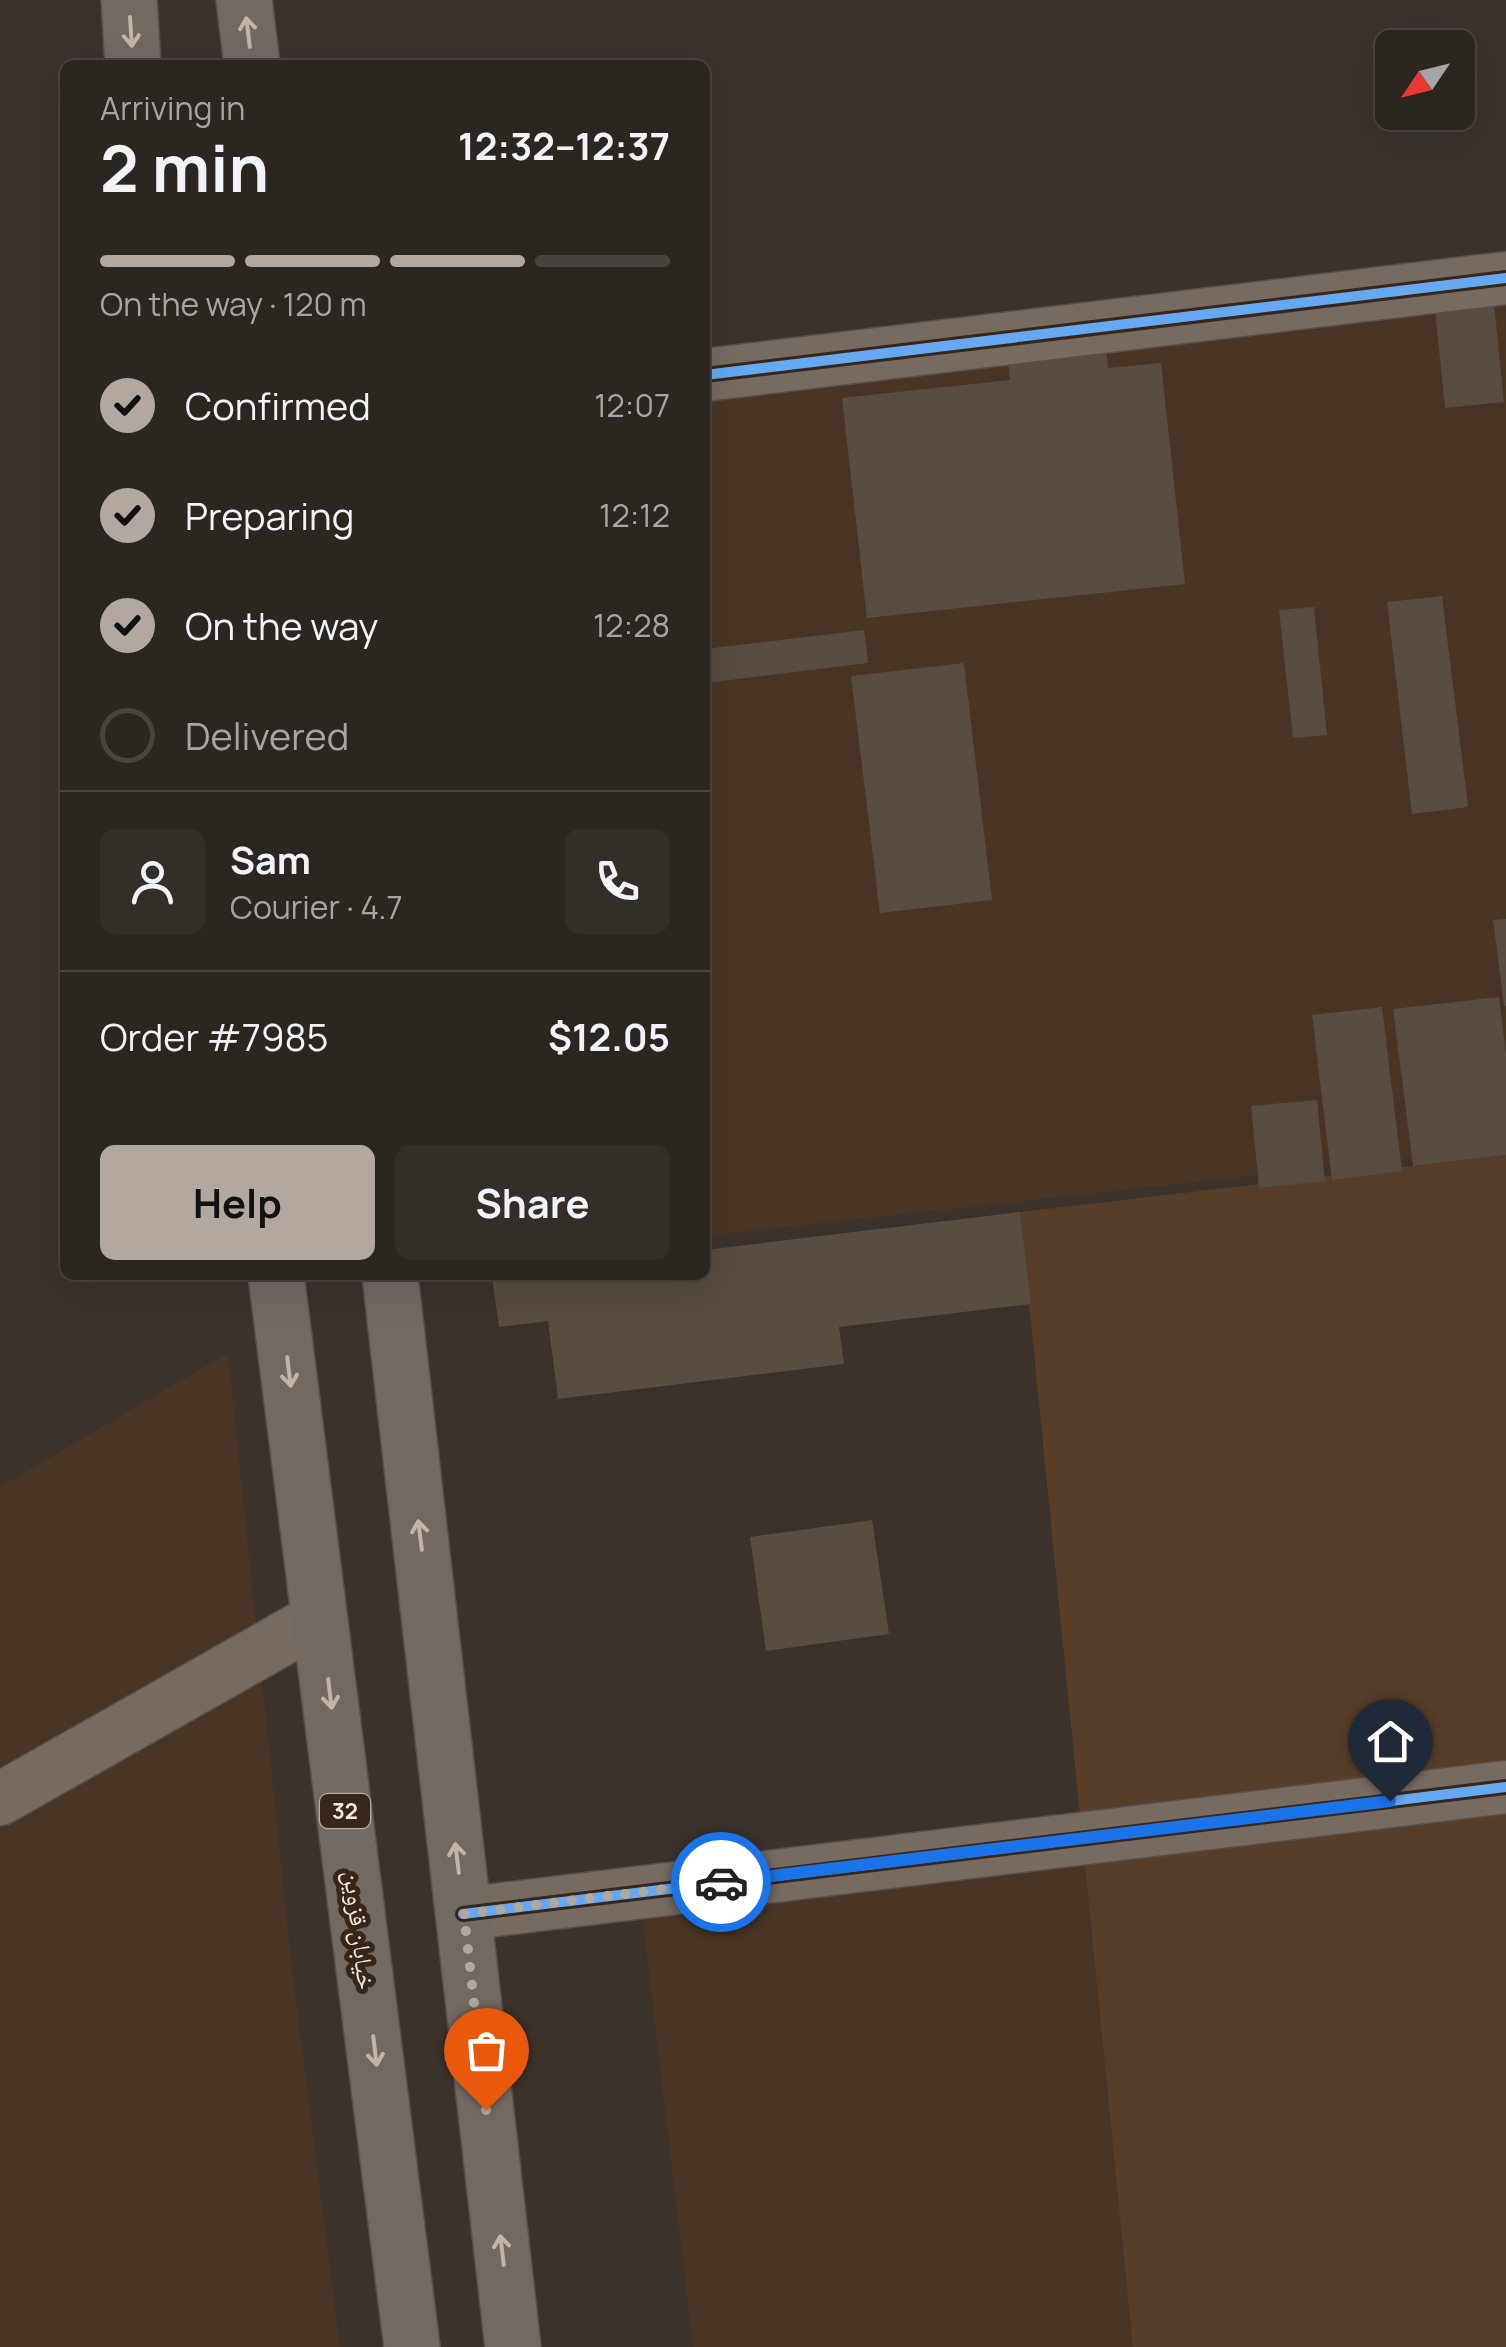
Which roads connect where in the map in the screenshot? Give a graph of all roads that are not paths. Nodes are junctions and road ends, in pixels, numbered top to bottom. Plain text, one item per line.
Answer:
1 (130, 0) edge
2 (244, 0) edge
3 (134, 60) edge
4 (251, 60) edge
5 (1506, 278) edge
6 (710, 374) edge
7 (277, 1280) edge
8 (391, 1280) edge
9 (321, 1617) junction
10 (1506, 1787) edge
11 (0, 1799) edge
12 (464, 1914) junction
13 (412, 2347) edge
14 (514, 2347) edge

1 -> 3 highway
4 -> 2 highway
5 - 6 street
7 -> 9 highway, خیابان قزوین / 32
12 -> 8 highway
9 - 11 street
9 -> 13 highway, خیابان قزوین / 32
10 - 12 street
14 -> 12 highway

